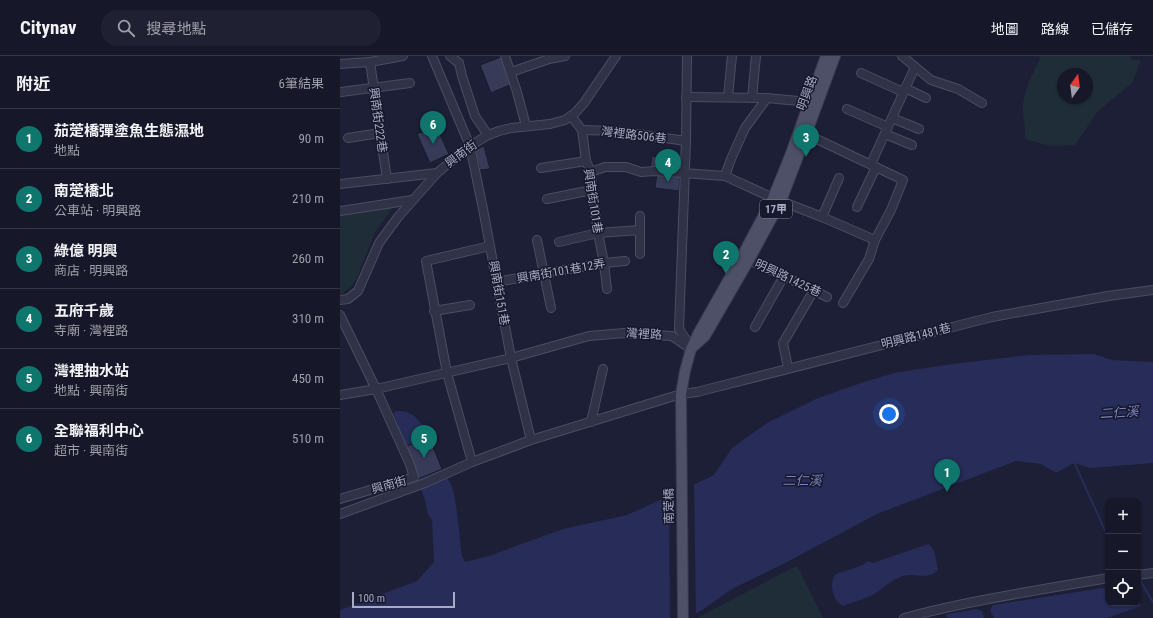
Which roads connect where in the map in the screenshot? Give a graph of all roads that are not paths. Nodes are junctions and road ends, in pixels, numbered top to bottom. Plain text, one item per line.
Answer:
1 (403, 56) edge
2 (432, 56) edge
3 (450, 56) edge
4 (505, 56) edge
5 (565, 56) edge
6 (687, 56) edge
7 (732, 56) edge
8 (756, 56) edge
9 (826, 56) edge
10 (835, 56) edge
11 (902, 56) edge
12 (613, 57) edge
13 (370, 62) junction
14 (340, 64) edge
15 (915, 67) junction
16 (511, 72) junction
17 (861, 73) dead end
18 (410, 83) dead end
19 (374, 88) junction
20 (904, 90) junction
21 (341, 92) edge
22 (686, 98) junction
23 (728, 98) junction
24 (752, 98) junction
25 (767, 98) junction
26 (926, 98) dead end
27 (809, 102) junction
28 (982, 103) dead end
29 (847, 109) dead end
30 (571, 116) junction
31 (892, 118) junction
32 (526, 126) junction
33 (919, 129) dead end
34 (582, 130) junction
35 (886, 130) junction
36 (380, 133) junction
37 (806, 134) junction
38 (488, 135) junction
39 (348, 138) dead end
40 (686, 141) junction
41 (912, 145) dead end
42 (470, 146) junction
43 (586, 161) junction
44 (873, 166) junction
45 (541, 168) dead end
46 (437, 172) junction
47 (591, 172) junction
48 (685, 174) junction
49 (725, 176) junction
50 (839, 178) dead end
51 (387, 179) junction
52 (340, 184) edge
53 (592, 190) junction
54 (547, 199) dead end
55 (412, 200) junction
56 (777, 200) junction
57 (857, 207) dead end
58 (340, 211) edge
59 (640, 216) dead end
60 (822, 217) junction
61 (640, 230) junction
62 (598, 233) junction
63 (537, 240) dead end
64 (875, 240) junction
65 (559, 242) dead end
66 (490, 246) junction
67 (640, 254) dead end
68 (749, 260) junction
69 (625, 261) dead end
70 (604, 263) junction
71 (544, 274) junction
72 (784, 276) junction
73 (496, 282) junction
74 (607, 289) dead end
75 (814, 290) junction
76 (1153, 290) edge
77 (827, 297) dead end
78 (340, 300) edge
79 (843, 303) dead end
80 (470, 305) dead end
81 (551, 308) dead end
82 (434, 311) junction
83 (340, 315) edge
84 (755, 327) dead end
85 (691, 349) junction
86 (510, 358) junction
87 (788, 368) junction
88 (603, 369) dead end
89 (447, 373) junction
90 (376, 389) junction
91 (681, 394) junction
92 (340, 395) edge
93 (591, 422) junction
94 (531, 440) junction
95 (472, 462) junction
96 (340, 498) edge
97 (340, 514) edge
98 (1153, 573) edge
99 (1141, 575) edge
100 (1105, 579) edge
101 (683, 618) edge
102 (904, 618) edge

1 - 13 street
2 - 42 street, 興南街151巷
3 - 38 street
4 - 16 street
5 - 16 street
6 - 22 street, 灣裡路
7 - 23 street
8 - 24 street
9 - 27 main road, 明興路 / 17甲
10 - 37 main road, 明興路 / 17甲
11 - 15 street
12 - 30 street, 興南街
13 - 14 street
13 - 19 street, 興南街222巷
15 - 20 street
15 - 28 street
16 - 32 street
17 - 20 street
18 - 19 street
19 - 21 street
19 - 36 street, 興南街222巷
20 - 26 street
20 - 31 street
22 - 23 street
22 - 40 street, 灣裡路
23 - 24 street
24 - 25 street
25 - 27 street
25 - 49 street
27 - 56 main road, 明興路 / 17甲
29 - 35 street
30 - 32 street, 興南街
30 - 34 street
31 - 33 street
31 - 35 street
32 - 38 street, 興南街
34 - 40 street, 灣裡路506巷
34 - 43 street, 興南街101巷
35 - 41 street
35 - 44 street
36 - 39 street
36 - 51 street, 興南街222巷
37 - 44 street
37 - 56 main road, 明興路 / 17甲
38 - 42 street, 興南街
40 - 48 street, 灣裡路
42 - 46 street, 興南街
42 - 66 street, 興南街151巷
43 - 45 street
43 - 47 street, 興南街101巷
44 - 57 street
44 - 64 street
46 - 51 street
46 - 55 street, 興南街
47 - 48 street
47 - 53 street, 興南街101巷
48 - 49 street
48 - 85 street, 灣裡路
49 - 56 street
50 - 60 street
51 - 52 street
53 - 54 street
53 - 62 street, 興南街101巷
55 - 58 street
55 - 78 street, 興南街
56 - 60 street
56 - 68 main road, 明興路 / 17甲
56 - 85 main road, 明興路 / 17甲
59 - 61 street
60 - 64 street
61 - 62 street
61 - 67 street
62 - 65 street
62 - 70 street, 興南街101巷
63 - 71 street
64 - 79 street
66 - 73 street, 興南街151巷
66 - 82 street
68 - 72 street, 明興路1425巷
68 - 85 main road, 明興路 / 17甲
69 - 70 street, 興南街101巷12弄
70 - 71 street, 興南街101巷12弄
70 - 74 street, 興南街101巷
71 - 73 street, 興南街101巷12弄
71 - 81 street
72 - 75 street, 明興路1425巷
72 - 84 street
73 - 86 street, 興南街151巷
75 - 77 street, 明興路1425巷
75 - 87 street
76 - 87 street, 明興路1481巷
80 - 82 street
82 - 89 street
83 - 90 street, 興南街
85 - 86 street, 灣裡路
85 - 91 main road, 明興路 / 17甲
86 - 89 street, 灣裡路
86 - 94 street, 興南街151巷
87 - 91 street, 明興路1481巷
88 - 93 street
89 - 90 street, 灣裡路
89 - 95 street
90 - 92 street
90 - 96 street, 興南街
91 - 93 street
91 - 101 main road, 南萣橋 / 17甲
93 - 94 street
94 - 95 street
95 - 97 street
98 - 99 street
100 - 102 street

